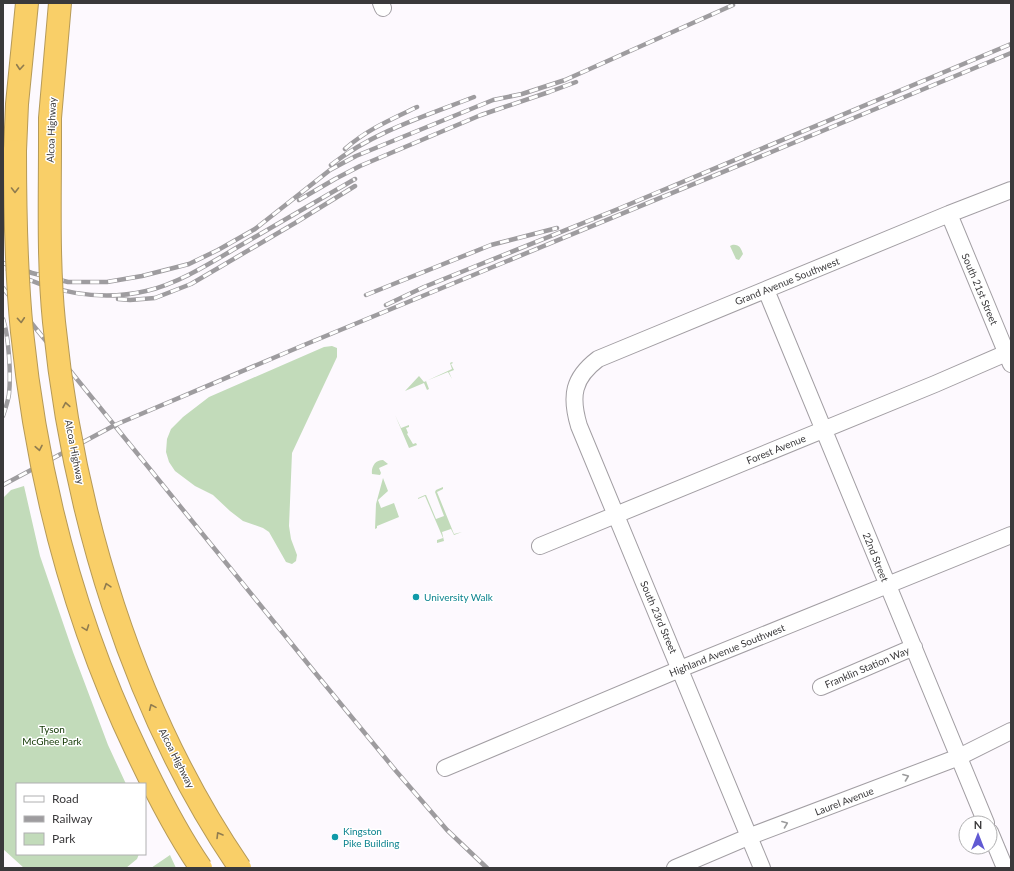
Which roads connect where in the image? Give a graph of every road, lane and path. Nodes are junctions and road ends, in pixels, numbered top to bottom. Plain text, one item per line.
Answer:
1 (27, 3) edge
2 (58, 12) edge
3 (1011, 190) edge
4 (949, 214) junction
5 (766, 290) junction
6 (1010, 356) edge
7 (576, 387) joint
8 (823, 430) junction
9 (616, 514) junction
10 (1011, 535) edge
11 (540, 546) dead end
12 (887, 586) junction
13 (914, 647) junction
14 (680, 669) junction
15 (821, 687) dead end
16 (1011, 731) edge
17 (959, 757) junction
18 (445, 768) dead end
19 (983, 815) edge
20 (748, 837) junction
21 (998, 851) edge
22 (201, 868) edge
23 (240, 868) edge
24 (674, 868) edge
25 (762, 868) edge
26 (1005, 868) edge

1 -> 22 highway, bridge
23 -> 2 highway, Alcoa Highway, bridge
3 - 4 street, Grand Avenue Southwest
4 - 5 street, Grand Avenue Southwest
4 - 6 street, South 21st Street
5 - 7 street, Grand Avenue Southwest
5 - 8 street, 22nd Street
6 - 8 street, Forest Avenue
7 - 9 street, South 23rd Street
8 - 9 street, Forest Avenue
8 - 12 street, 22nd Street
9 - 11 street, Forest Avenue
9 - 14 street, South 23rd Street
10 - 12 street, Highland Avenue Southwest
12 - 13 street, 22nd Street
12 - 14 street, Highland Avenue Southwest
13 - 15 street, Franklin Station Way
13 - 17 street, 22nd Street
14 - 18 street, Highland Avenue Southwest
14 - 20 street, South 23rd Street
16 - 17 street, Laurel Avenue
17 - 19 street, 22nd Street
20 -> 17 street, Laurel Avenue
20 - 24 street, Laurel Avenue
20 - 25 street, South 23rd Street
21 - 26 street

